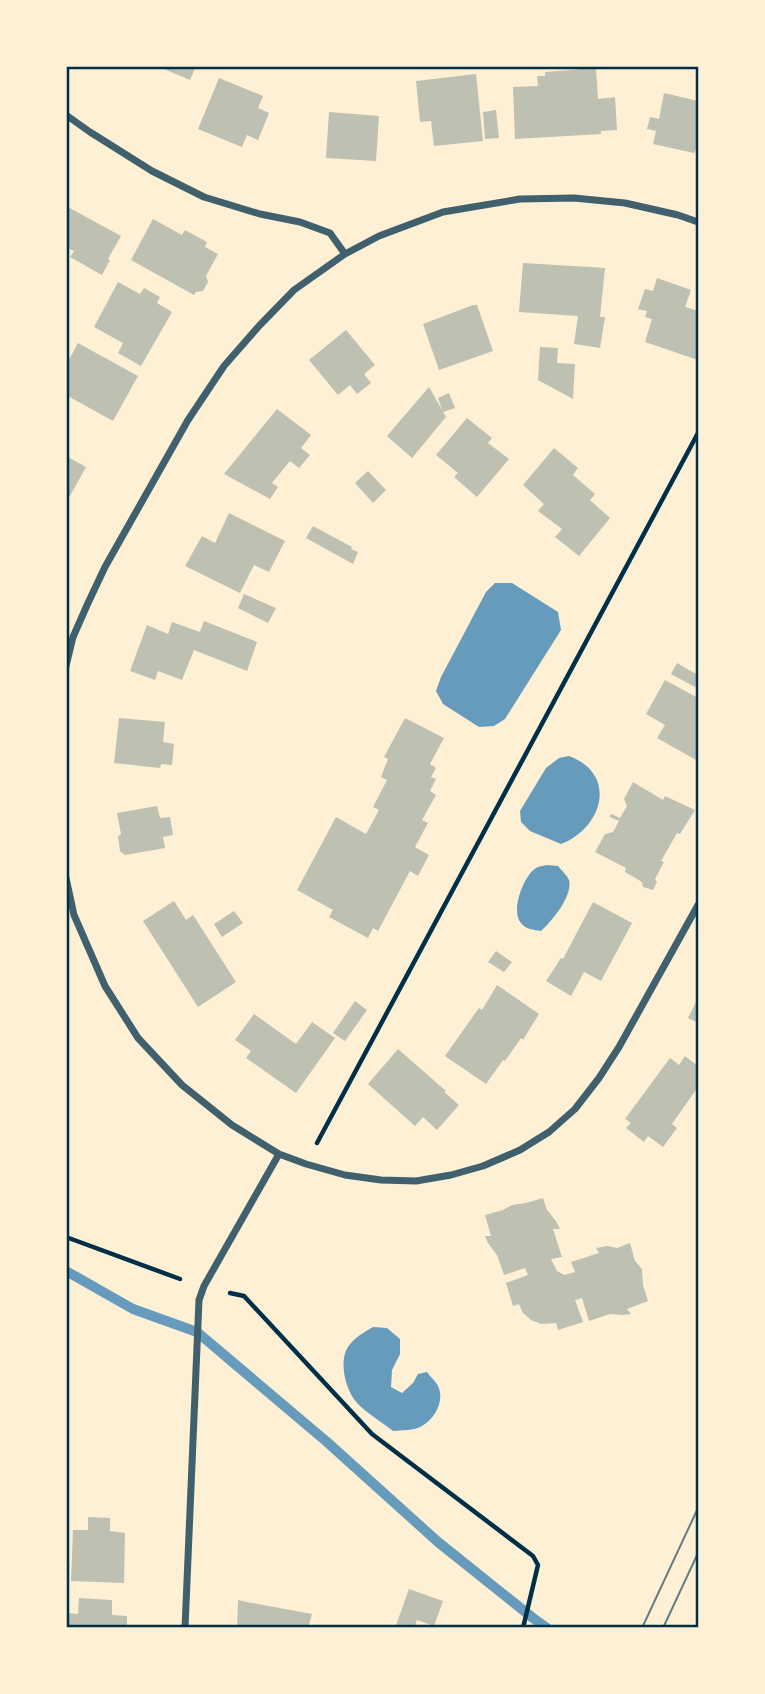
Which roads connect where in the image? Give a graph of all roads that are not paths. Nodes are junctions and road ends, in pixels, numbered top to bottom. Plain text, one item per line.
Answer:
1 (66, 115) edge
2 (698, 222) edge
3 (345, 254) junction
4 (66, 666) edge
5 (66, 878) edge
6 (698, 905) edge
7 (279, 1154) junction
8 (185, 1628) edge

1 - 3 street
2 - 3 street
3 - 4 street
5 - 7 street
6 - 7 street
7 - 8 street

